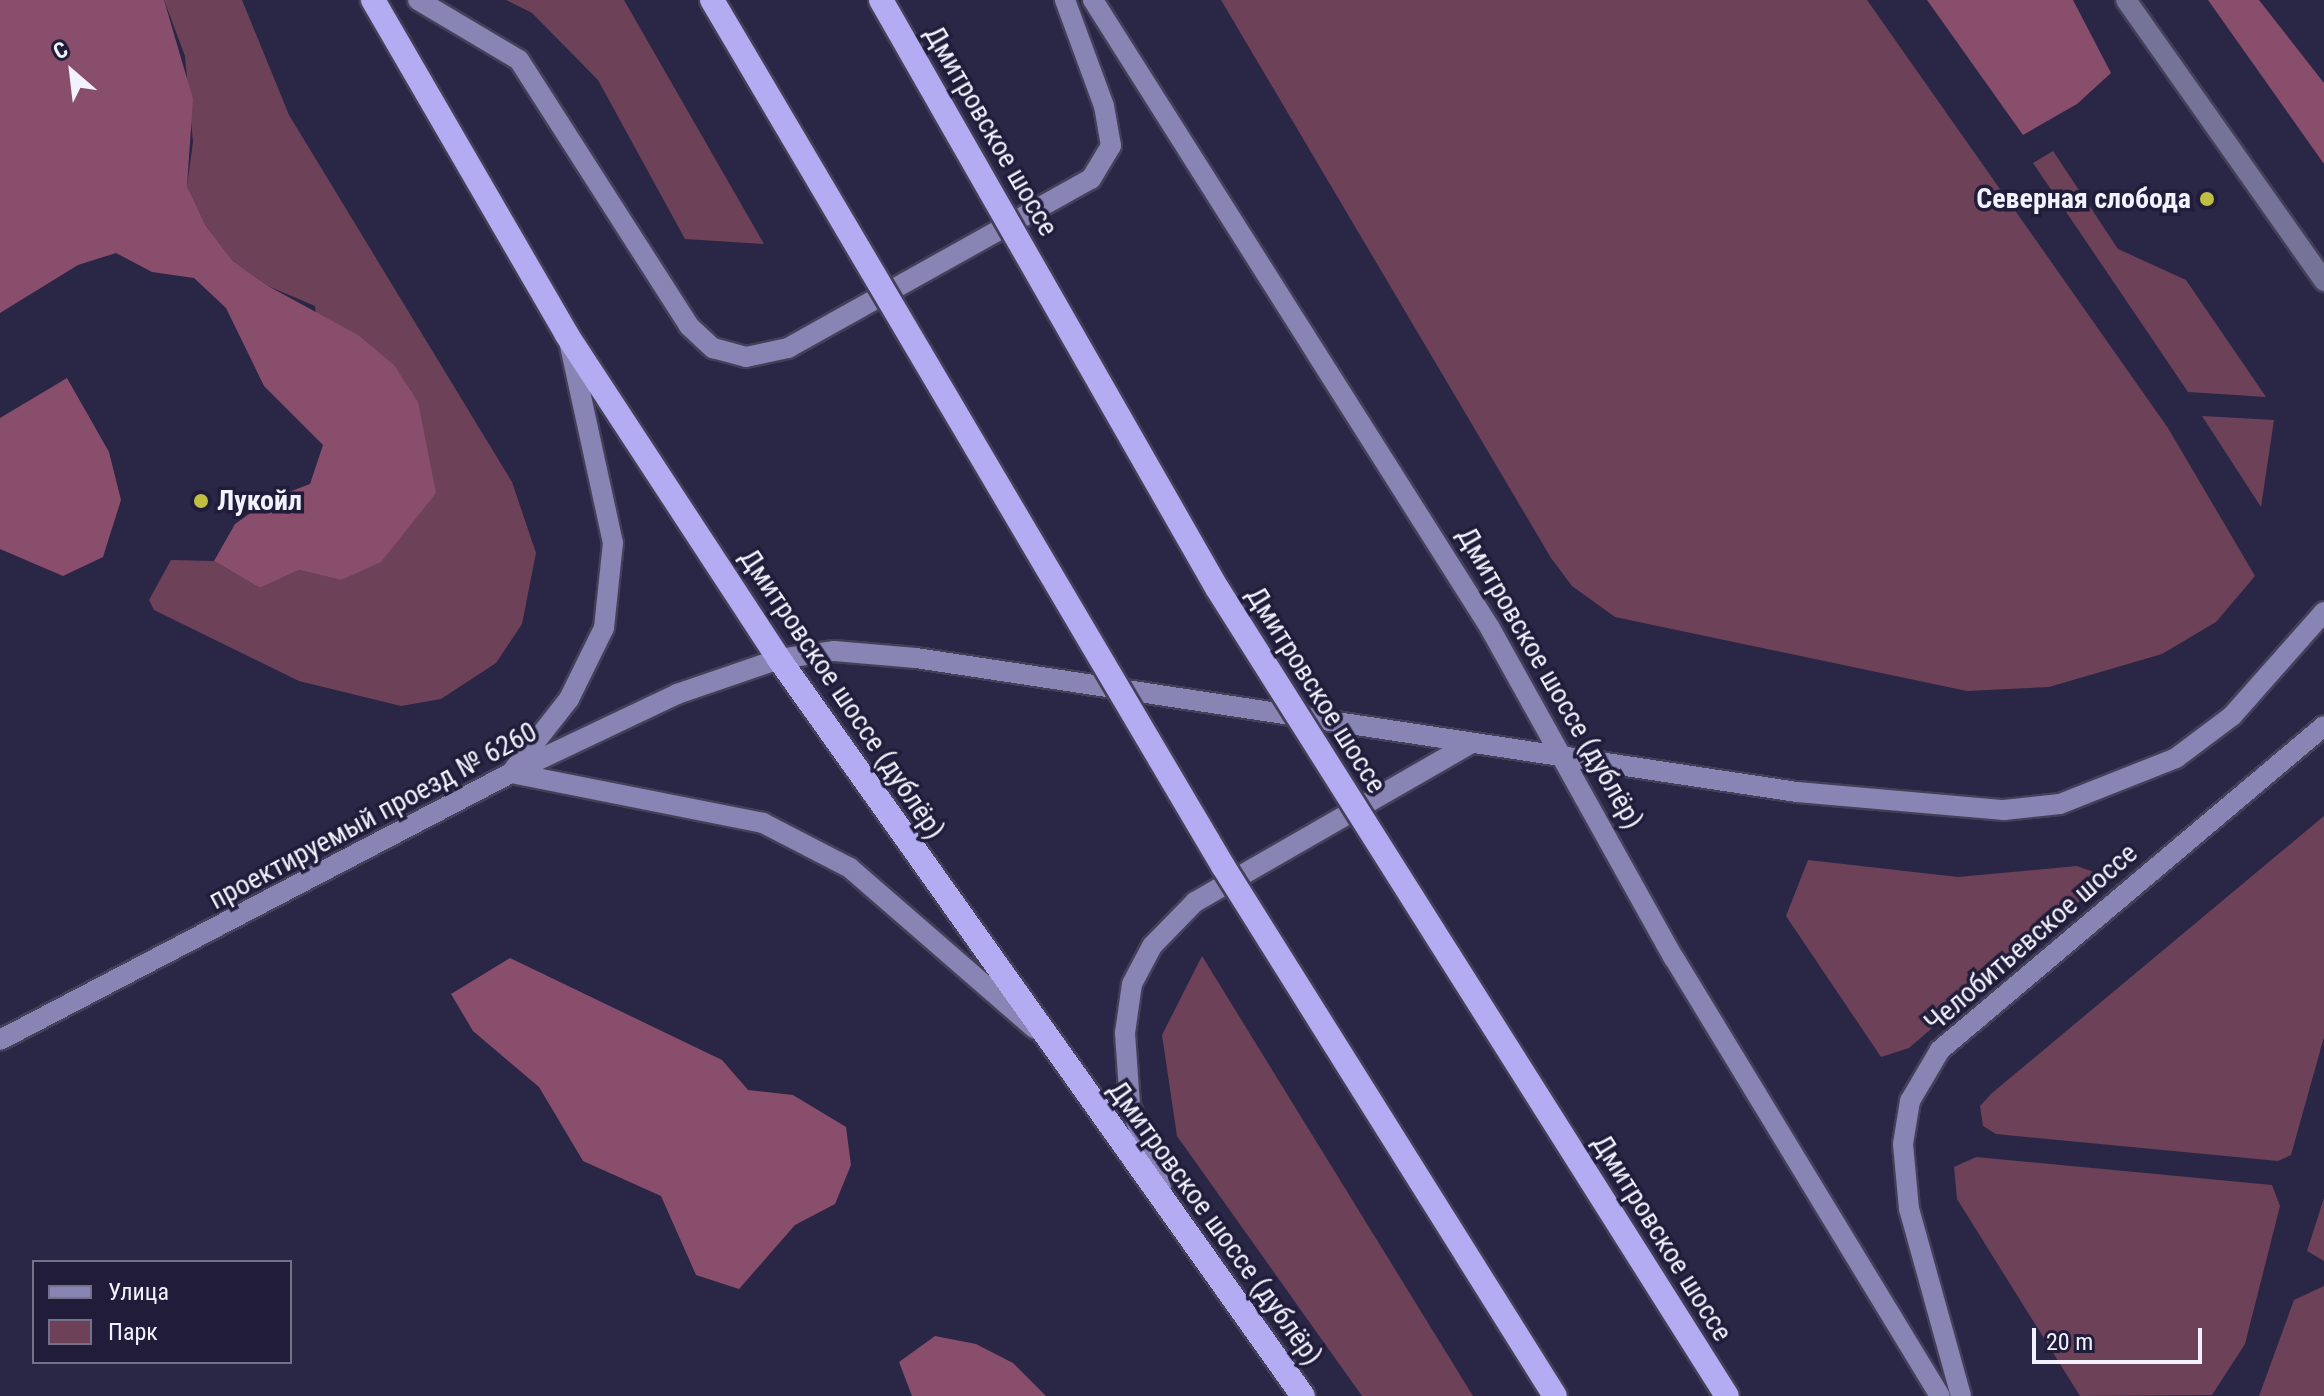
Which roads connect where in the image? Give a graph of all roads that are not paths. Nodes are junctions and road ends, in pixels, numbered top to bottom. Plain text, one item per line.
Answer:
1 (373, 0) edge
2 (418, 0) edge
3 (712, 0) edge
4 (881, 0) edge
5 (1065, 0) edge
6 (1093, 0) edge
7 (2126, 0) edge
8 (2324, 281) edge
9 (567, 335) junction
10 (2324, 612) edge
11 (779, 659) junction
12 (2324, 726) edge
13 (1471, 743) junction
14 (1565, 757) junction
15 (511, 773) junction
16 (1040, 1033) junction
17 (0, 1040) edge
18 (1171, 1214) junction
19 (1303, 1396) edge
20 (1555, 1396) edge
21 (1727, 1396) edge
22 (1940, 1396) edge
23 (1961, 1396) edge

1 - 9 highway, Дмитровское шоссе (дублёр)
2 - 5 street
3 - 20 highway, bridge
4 - 21 highway, Дмитровское шоссе, bridge
6 - 14 street, Дмитровское шоссе (дублёр)
7 - 8 street
9 - 11 highway, Дмитровское шоссе (дублёр)
9 - 15 street
10 - 14 street
11 - 13 street, проектируемый проезд № 6260
11 - 15 street, проектируемый проезд № 6260
11 - 16 highway, Дмитровское шоссе (дублёр)
12 - 23 street, Челобитьевское шоссе
13 - 14 street, проектируемый проезд № 6260
13 - 18 street
14 - 22 street, Дмитровское шоссе (дублёр)
15 - 16 street
15 - 17 street, проектируемый проезд № 6260
16 - 18 highway, Дмитровское шоссе (дублёр)
18 - 19 highway, Дмитровское шоссе (дублёр)

